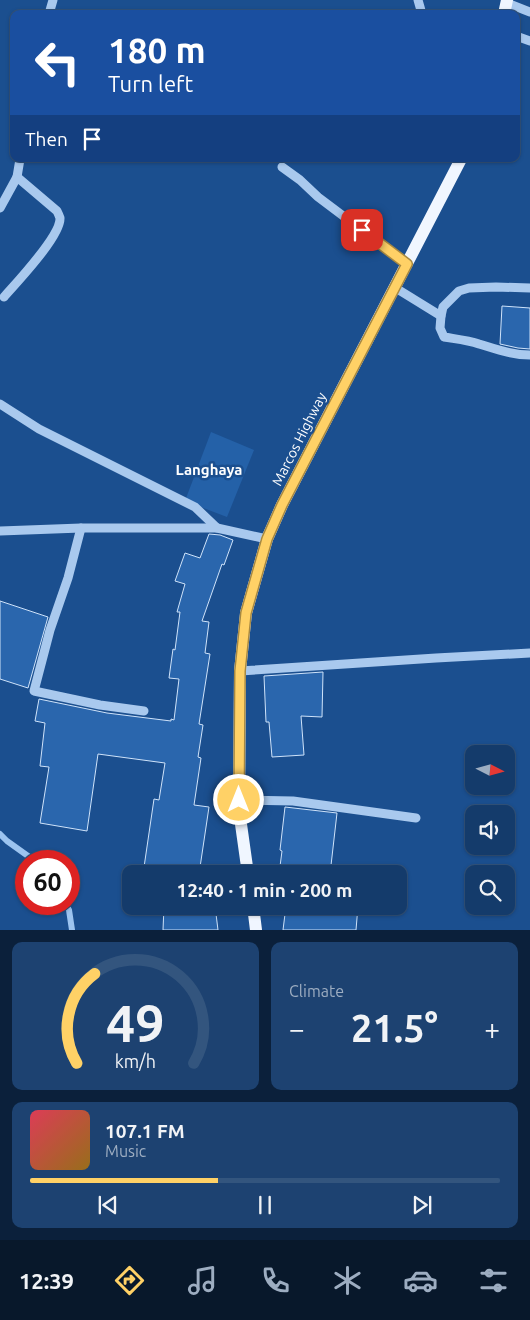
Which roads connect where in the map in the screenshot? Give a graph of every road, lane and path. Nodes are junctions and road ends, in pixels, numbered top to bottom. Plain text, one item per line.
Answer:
1 (506, 5) edge
2 (530, 12) edge
3 (19, 162) edge
4 (459, 162) edge
5 (282, 167) dead end
6 (16, 177) junction
7 (0, 208) edge
8 (407, 264) junction
9 (394, 287) junction
10 (530, 288) edge
11 (4, 297) dead end
12 (441, 316) junction
13 (530, 355) edge
14 (0, 404) edge
15 (81, 528) junction
16 (217, 528) junction
17 (0, 531) edge
18 (267, 539) junction
19 (530, 653) edge
20 (240, 671) junction
21 (144, 711) dead end
22 (239, 800) junction
23 (416, 818) dead end
24 (247, 865) edge
25 (254, 915) edge
26 (256, 930) edge

1 - 2 street
3 - 6 street
4 - 8 main road, Marcos Highway
5 - 8 street
6 - 7 street
6 - 11 street
8 - 9 main road, Marcos Highway
9 - 12 street
9 - 18 main road, Marcos Highway
10 - 12 street
12 - 13 street
14 - 16 street
15 - 16 street
15 - 17 street
15 - 21 street
16 - 18 street
18 - 20 main road, Marcos Highway
19 - 20 street
20 - 22 main road, Marcos Highway
22 - 23 street
22 - 24 main road, Marcos Highway
25 - 26 main road

